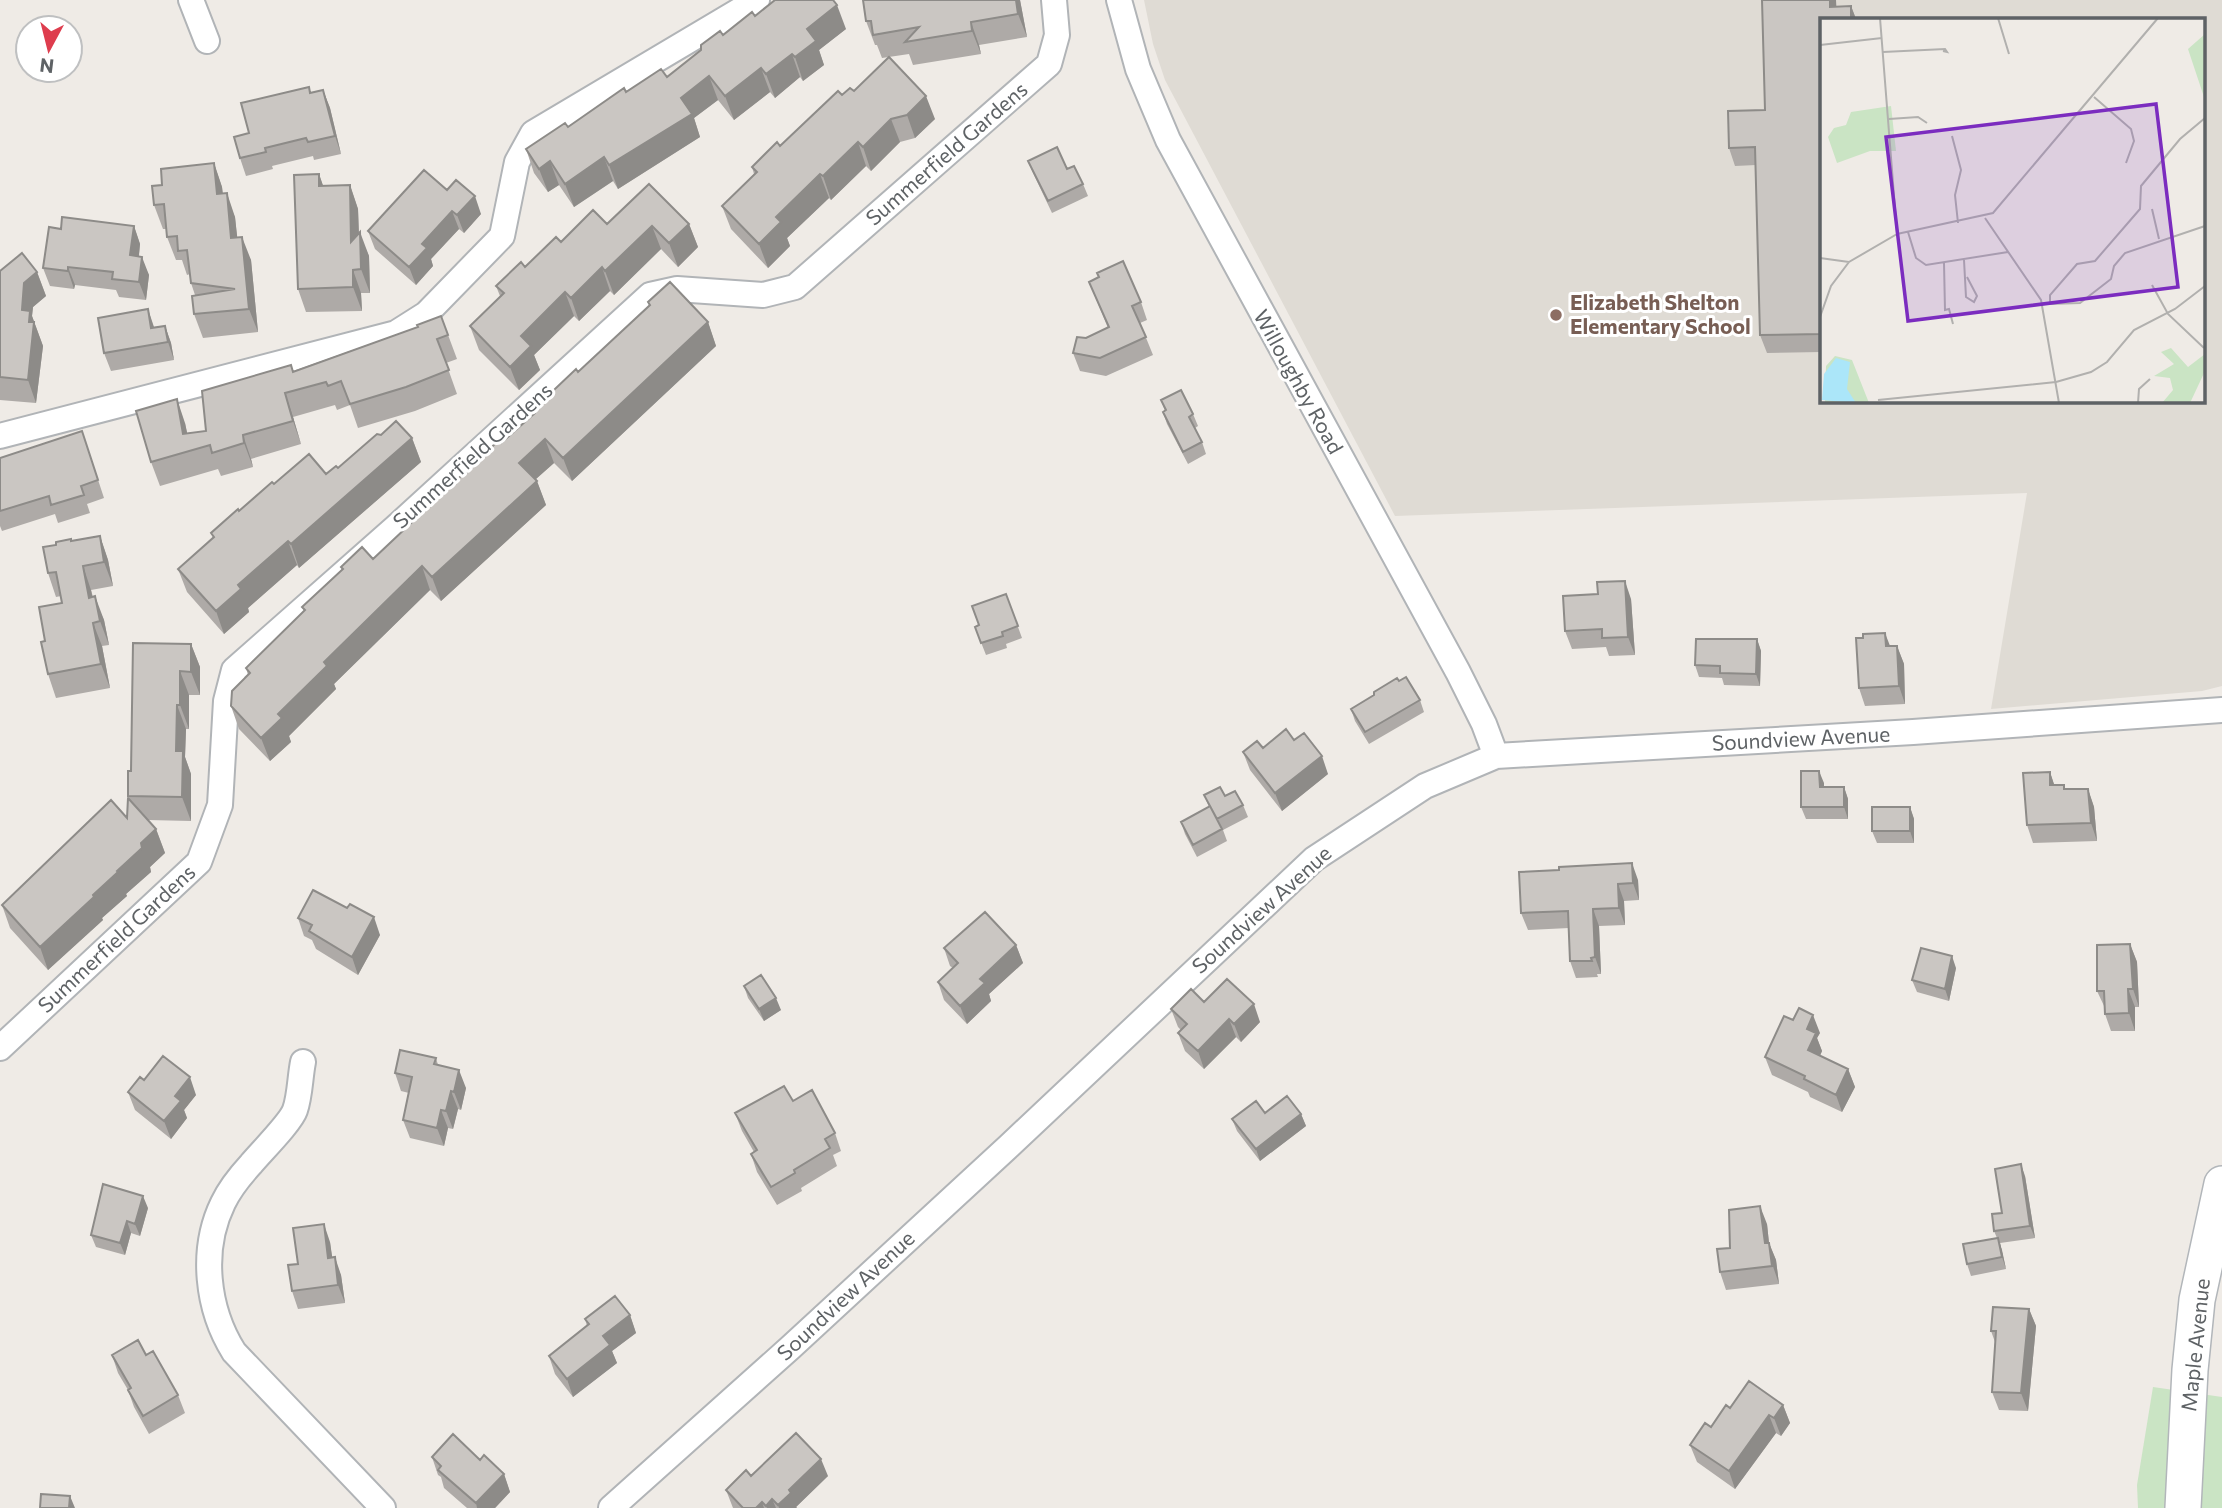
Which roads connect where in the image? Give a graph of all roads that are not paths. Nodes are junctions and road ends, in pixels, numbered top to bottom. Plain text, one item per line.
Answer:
1 (191, 0) edge
2 (757, 0) edge
3 (1054, 0) edge
4 (1119, 0) edge
5 (207, 41) dead end
6 (0, 436) edge
7 (2222, 710) edge
8 (1496, 756) junction
9 (0, 1048) edge
10 (303, 1062) dead end
11 (2222, 1184) edge
12 (383, 1508) edge
13 (611, 1508) edge
14 (2183, 1508) edge

1 - 5 street
2 - 6 street
3 - 9 street, Summerfield Gardens
4 - 8 street, Willoughby Road
7 - 8 street, Soundview Avenue
8 - 13 street, Soundview Avenue
10 - 12 street
11 - 14 main road, Maple Avenue

